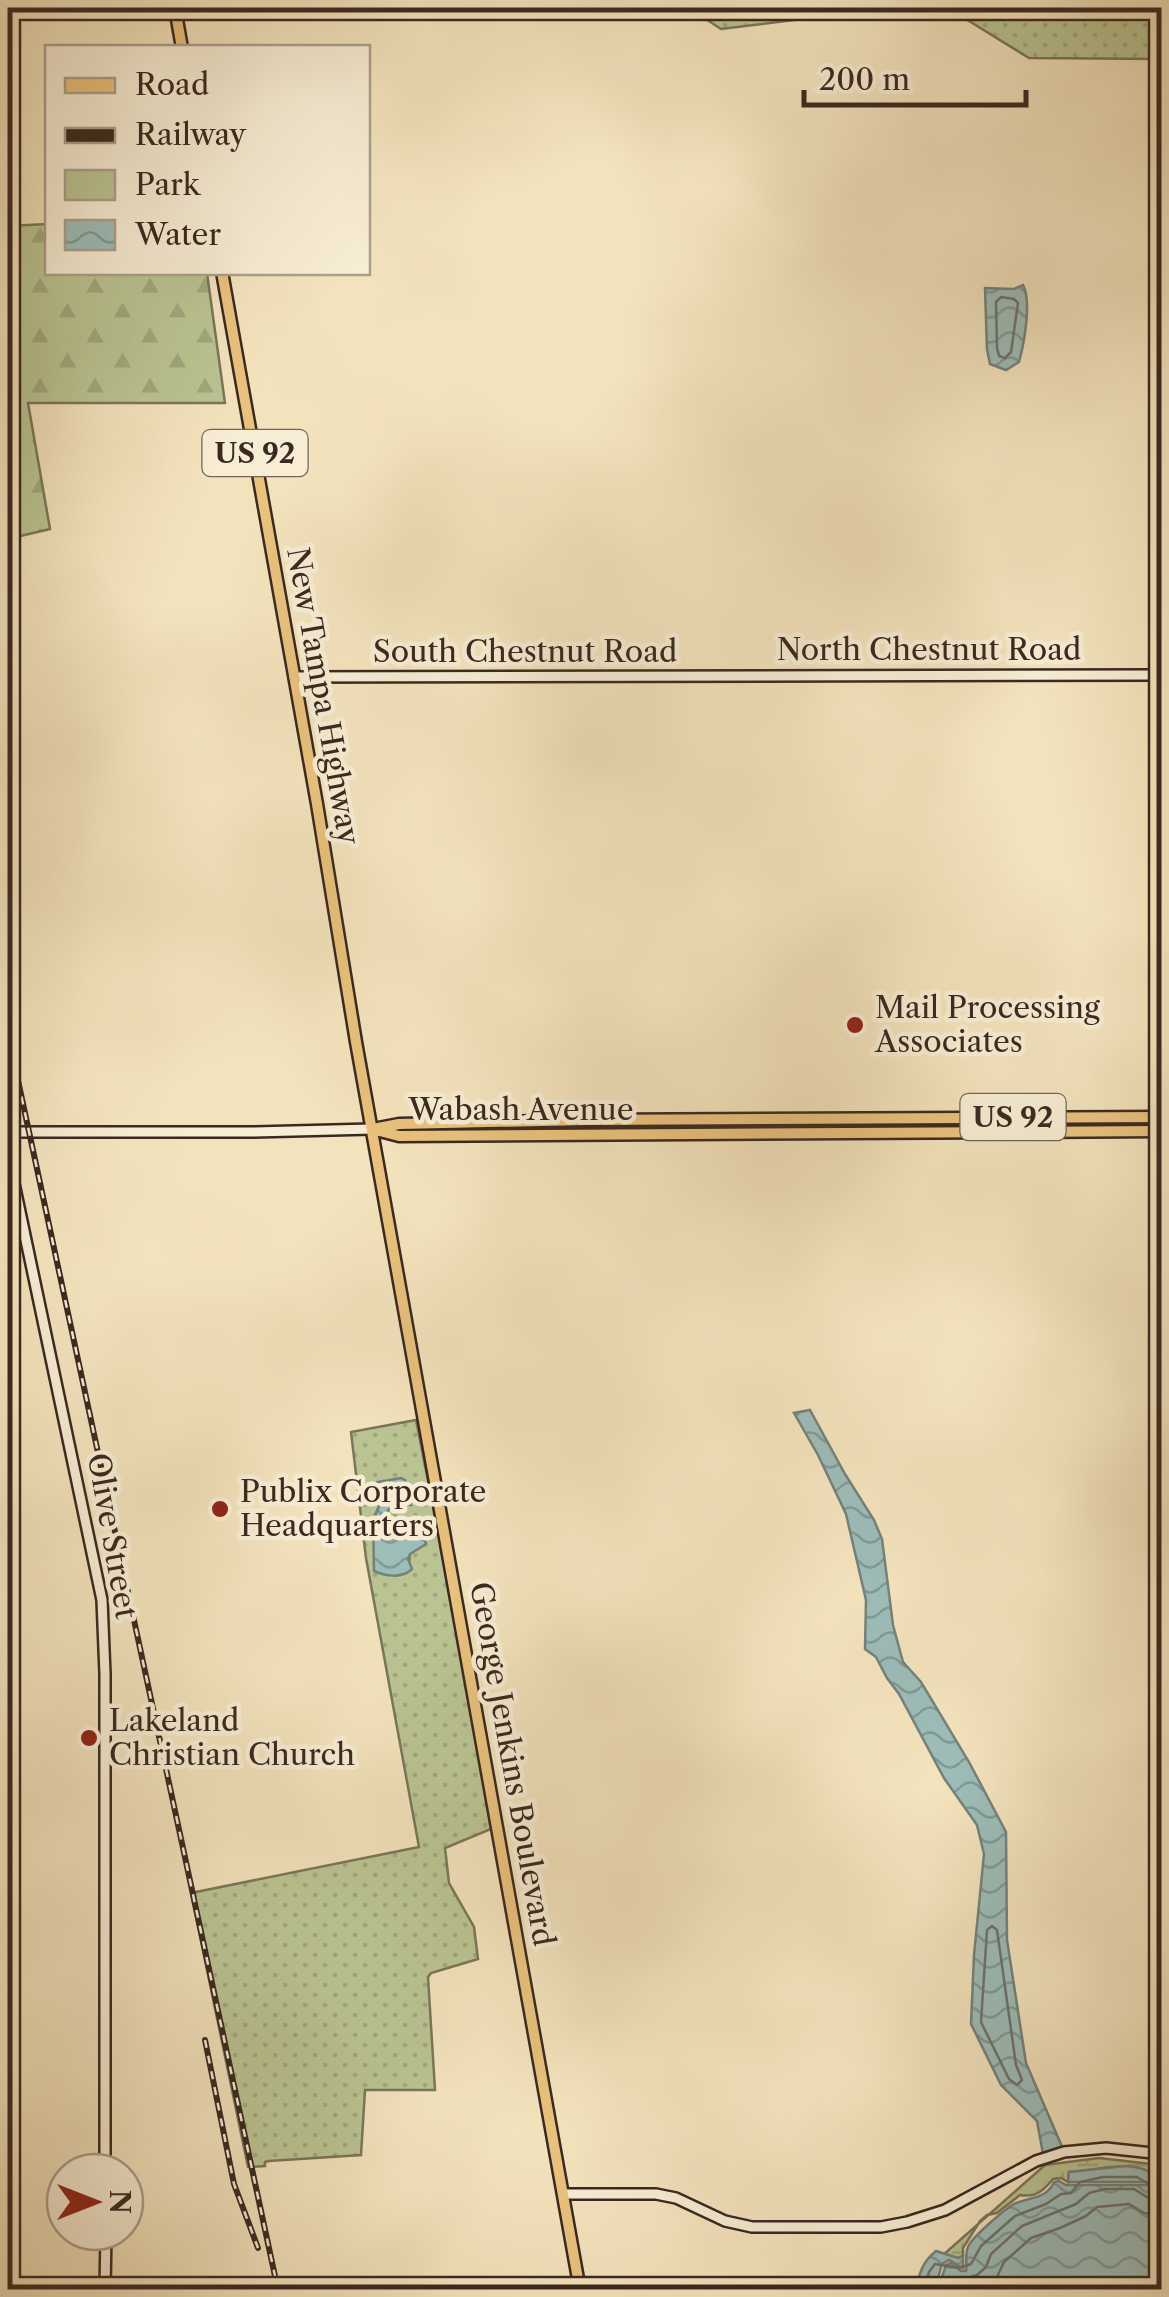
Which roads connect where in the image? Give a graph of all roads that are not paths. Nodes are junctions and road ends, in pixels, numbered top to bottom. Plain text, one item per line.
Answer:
1 (175, 8) edge
2 (181, 45) edge
3 (223, 275) edge
4 (1162, 675) edge
5 (697, 676) joint
6 (294, 677) junction
7 (1162, 1117) edge
8 (585, 1120) junction
9 (372, 1129) junction
10 (1162, 1131) edge
11 (8, 1132) edge
12 (585, 1135) junction
13 (8, 1155) edge
14 (105, 2152) edge
15 (1162, 2154) edge
16 (563, 2194) junction
17 (106, 2252) edge
18 (105, 2290) edge
19 (580, 2290) edge

1 - 2 main road
3 - 6 main road, New Tampa Highway / US 92
4 - 5 street, North Chestnut Road
5 - 6 street, South Chestnut Road
6 - 9 main road, New Tampa Highway / US 92
7 - 8 main road, Wabash Avenue / US 92
8 - 9 main road, Wabash Avenue / US 92
8 - 12 main road
9 - 11 street
9 - 12 main road, Wabash Avenue / US 92
9 - 16 main road, George Jenkins Boulevard
10 - 12 main road, Wabash Avenue / US 92
13 - 14 street, Olive Street
15 - 16 street
16 - 19 main road, George Jenkins Boulevard
17 - 18 street

